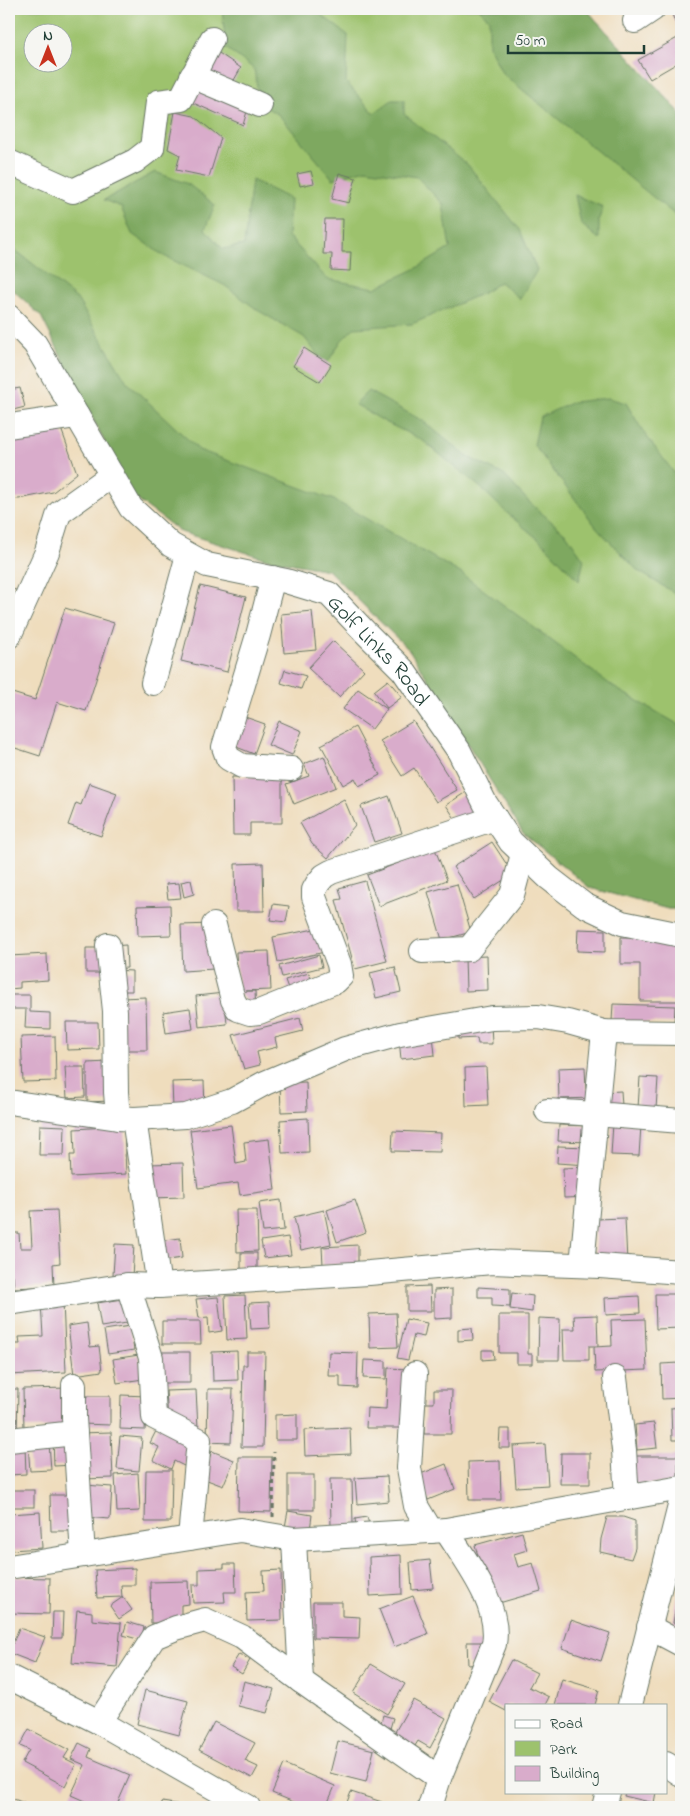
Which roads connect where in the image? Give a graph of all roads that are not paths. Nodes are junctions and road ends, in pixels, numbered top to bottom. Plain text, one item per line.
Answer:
1 (212, 39) dead end
2 (192, 76) junction
3 (260, 105) dead end
4 (9, 162) edge
5 (9, 317) edge
6 (78, 416) junction
7 (9, 426) edge
8 (112, 475) junction
9 (188, 554) junction
10 (273, 578) junction
11 (9, 636) edge
12 (153, 683) dead end
13 (291, 768) dead end
14 (495, 818) junction
15 (523, 854) junction
16 (214, 925) dead end
17 (681, 935) edge
18 (108, 945) dead end
19 (422, 950) dead end
20 (604, 1032) junction
21 (681, 1033) edge
22 (9, 1102) edge
23 (547, 1111) dead end
24 (596, 1114) junction
25 (126, 1119) junction
26 (681, 1121) edge
27 (582, 1265) junction
28 (681, 1272) edge
29 (128, 1285) junction
30 (159, 1286) junction
31 (9, 1303) edge
32 (415, 1374) dead end
33 (615, 1378) dead end
34 (74, 1385) dead end
35 (75, 1433) junction
36 (9, 1440) edge
37 (681, 1488) edge
38 (627, 1498) junction
39 (681, 1502) edge
40 (438, 1531) junction
41 (284, 1537) junction
42 (190, 1538) junction
43 (675, 1551) edge
44 (83, 1555) junction
45 (9, 1566) edge
46 (649, 1627) junction
47 (681, 1644) edge
48 (9, 1677) edge
49 (301, 1681) junction
50 (630, 1704) edge
51 (99, 1722) junction
52 (668, 1765) edge
53 (681, 1774) edge
54 (439, 1778) junction
55 (607, 1794) edge
56 (247, 1807) edge
57 (430, 1807) edge
58 (604, 1807) edge

1 - 2 street
2 - 3 street
2 - 4 street
5 - 6 street, Golf Links Road
6 - 7 street
6 - 8 street, Golf Links Road
8 - 9 street, Golf Links Road
8 - 11 street
9 - 10 street, Golf Links Road
9 - 12 street
10 - 13 street
10 - 14 street, Golf Links Road
14 - 15 street, Golf Links Road
14 - 16 street
15 - 17 street, Golf Links Road
15 - 19 street
18 - 25 street
20 - 21 street
20 - 24 street
20 - 25 street
22 - 25 street
23 - 24 street
24 - 26 street
24 - 27 street
25 - 30 street
27 - 28 street
27 - 30 street
29 - 30 street
29 - 31 street
29 - 42 street
32 - 40 street
33 - 38 street
34 - 35 street
35 - 36 street
35 - 44 street
37 - 38 street
38 - 40 street
39 - 43 street
40 - 41 street
40 - 54 street
41 - 42 street
41 - 49 street
42 - 44 street
43 - 46 street
44 - 45 street
46 - 47 street
46 - 50 street
48 - 51 street
49 - 51 street
49 - 54 street
51 - 56 street
52 - 53 street
54 - 57 street
55 - 58 street

